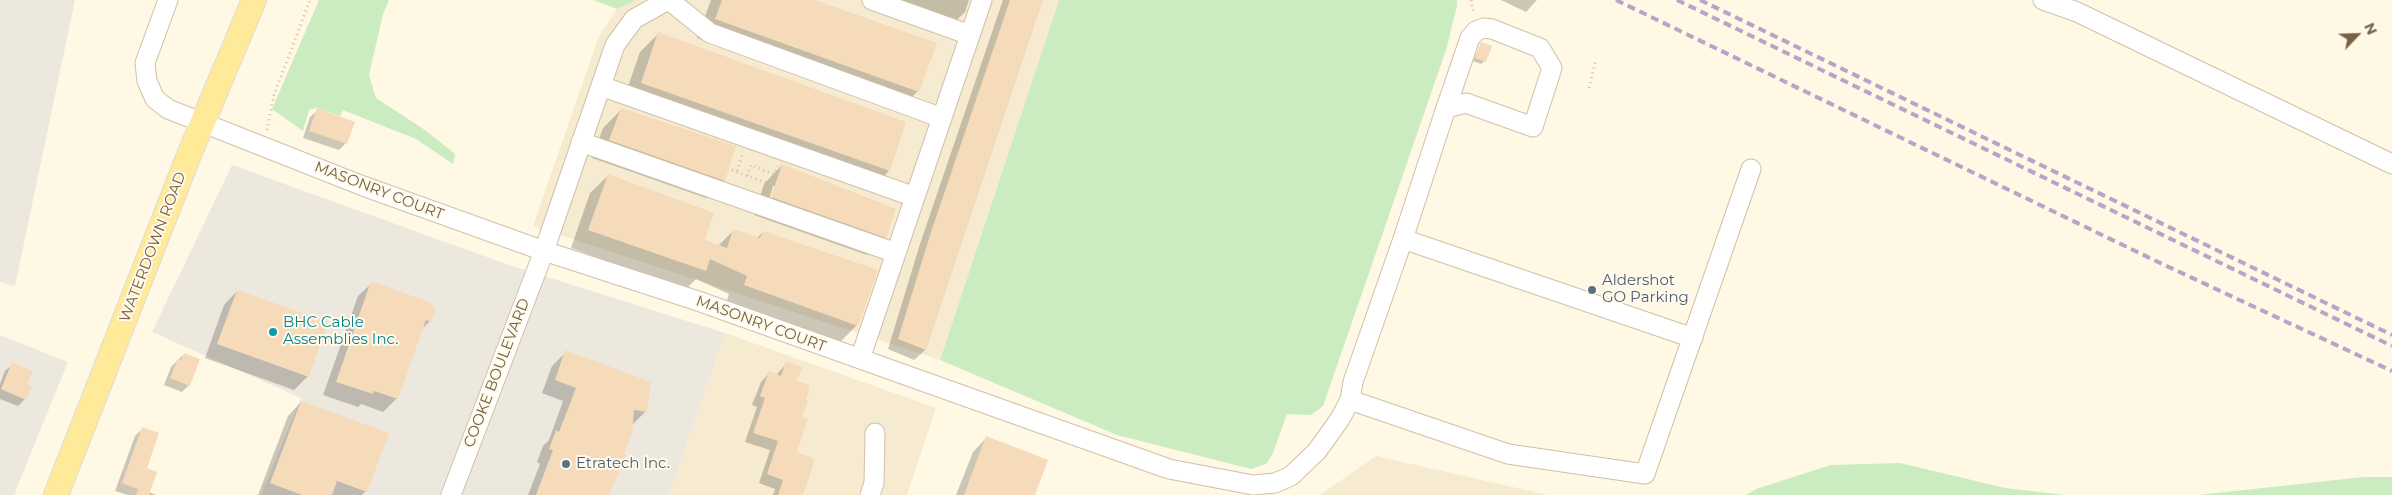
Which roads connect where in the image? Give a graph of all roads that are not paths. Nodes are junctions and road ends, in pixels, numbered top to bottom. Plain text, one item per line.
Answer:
1 (168, 0) edge
2 (254, 0) edge
3 (669, 0) edge
4 (872, 0) edge
5 (982, 0) edge
6 (2044, 0) edge
7 (970, 35) junction
8 (601, 86) junction
9 (1446, 108) junction
10 (942, 118) junction
11 (203, 123) junction
12 (581, 142) junction
13 (2392, 164) edge
14 (1751, 169) dead end
15 (915, 198) junction
16 (1403, 239) junction
17 (544, 251) junction
18 (896, 253) junction
19 (1693, 338) junction
20 (860, 359) junction
21 (1350, 400) junction
22 (875, 432) dead end
23 (56, 495) edge
24 (451, 495) edge
25 (870, 495) edge

1 - 11 street, MASONRY COURT
2 - 11 main road, WATERDOWN ROAD
3 - 8 street, COOKE BOULEVARD
3 - 10 street
4 - 7 street
5 - 7 street
6 - 13 street
7 - 10 street
8 - 12 street, COOKE BOULEVARD
8 - 15 street
9 - 9 street, MASONRY COURT
9 - 16 street, MASONRY COURT
10 - 15 street
11 - 17 street, MASONRY COURT
11 - 23 main road, WATERDOWN ROAD
12 - 17 street, COOKE BOULEVARD
12 - 18 street
14 - 19 street
15 - 18 street
16 - 19 street
16 - 21 street, MASONRY COURT
17 - 20 street, MASONRY COURT
17 - 24 street, COOKE BOULEVARD
18 - 20 street
19 - 21 street
20 - 21 street, MASONRY COURT
22 - 25 street

